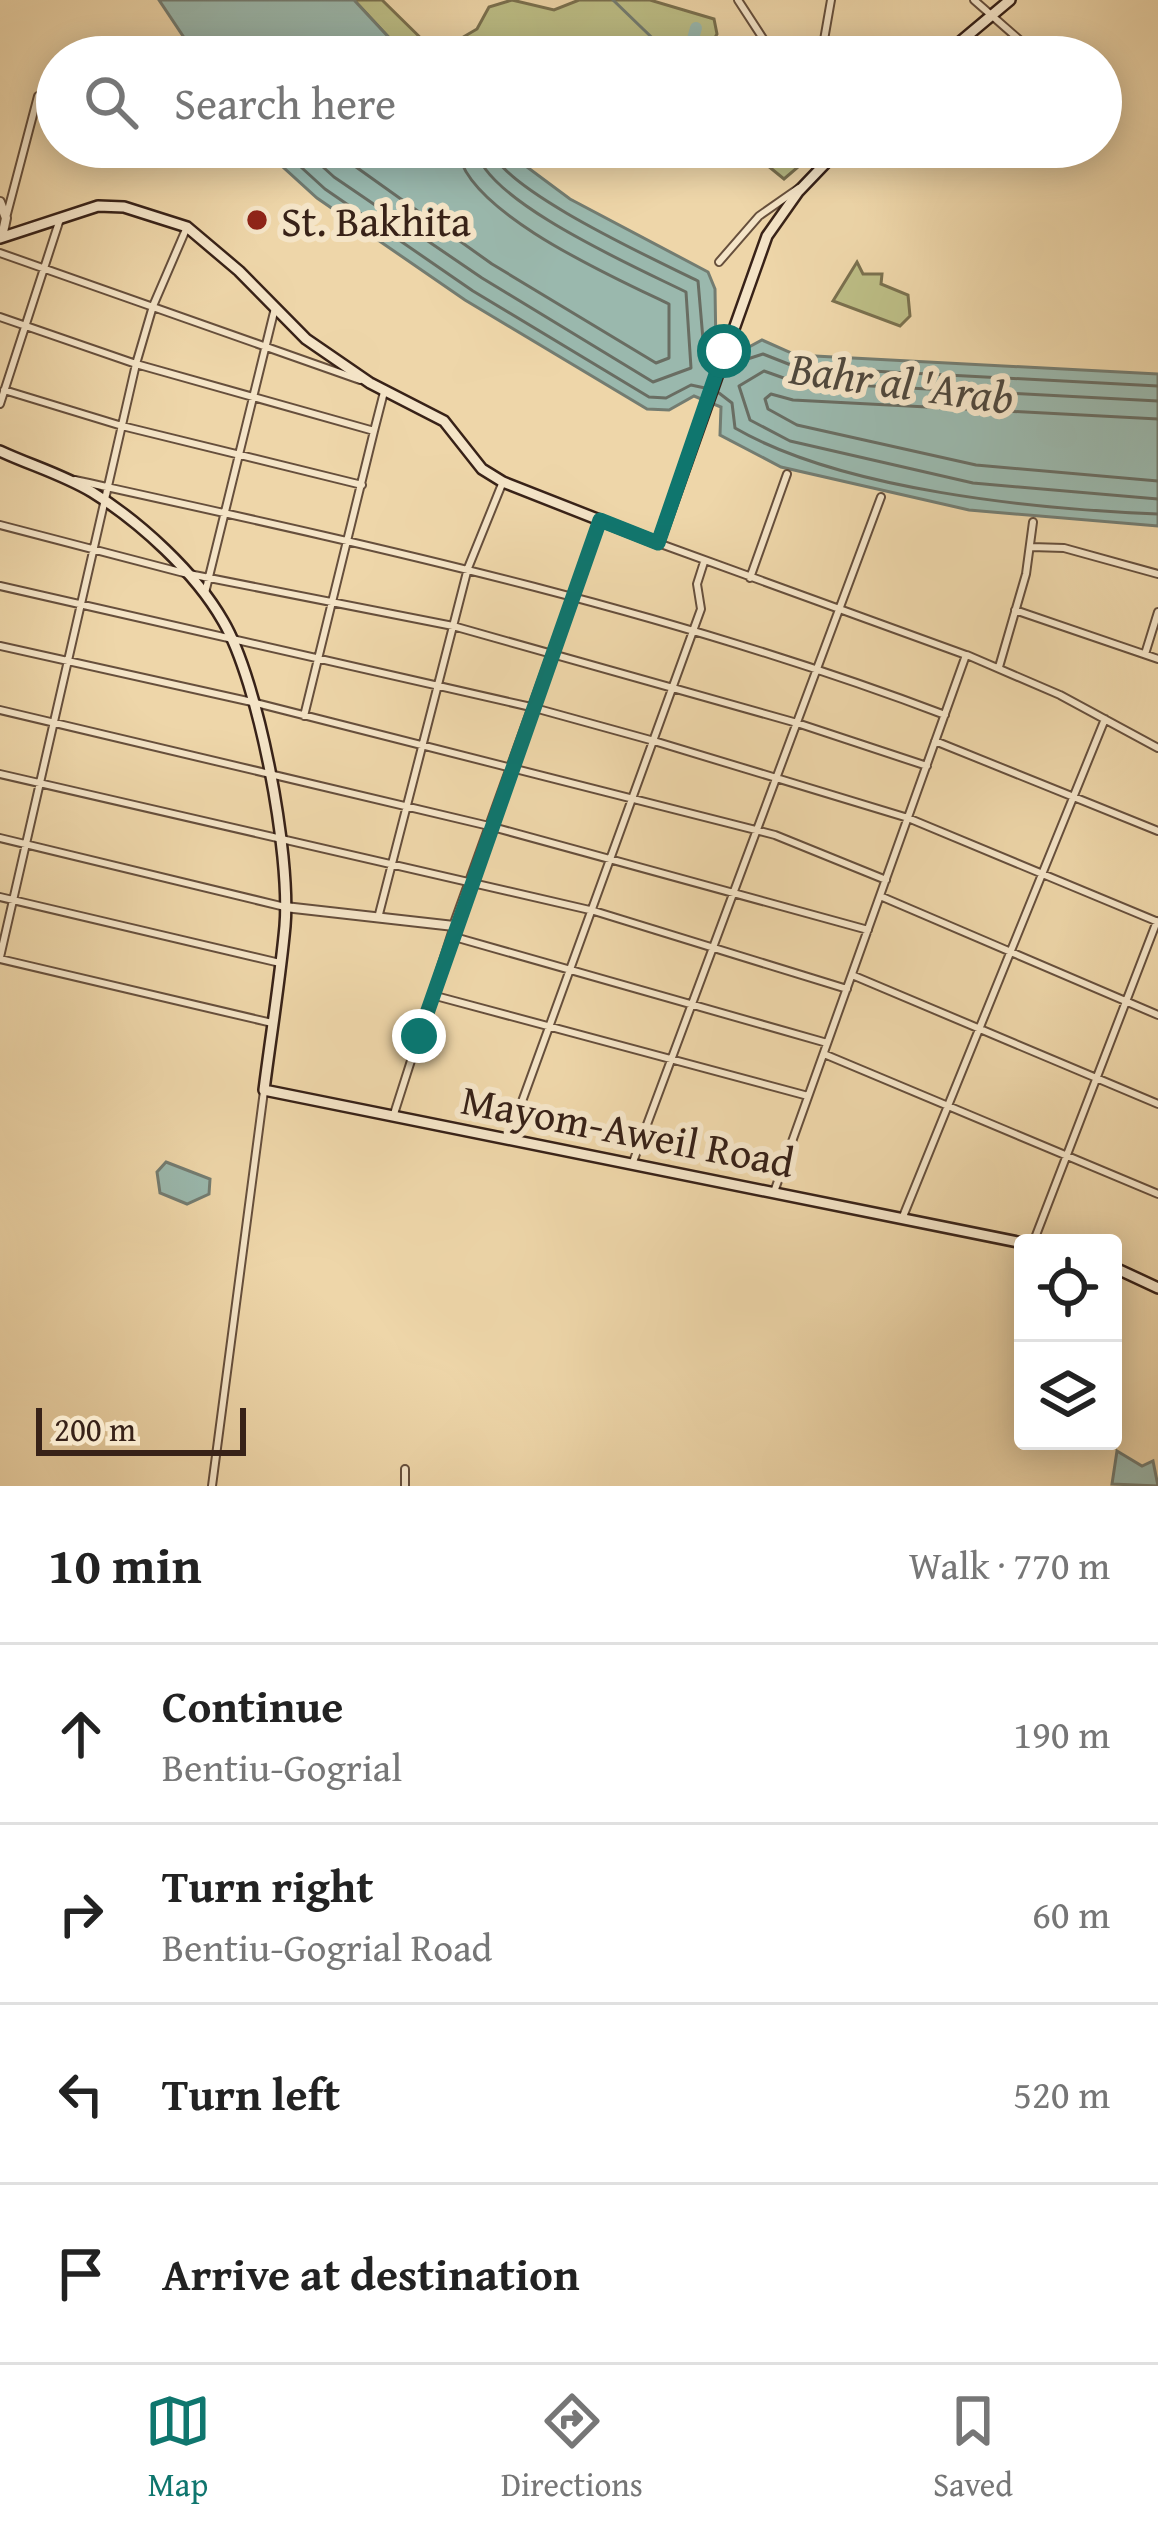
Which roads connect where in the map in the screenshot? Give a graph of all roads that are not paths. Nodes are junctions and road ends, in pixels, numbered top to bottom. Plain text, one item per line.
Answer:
1 (737, 0) edge
2 (830, 0) edge
3 (974, 0) edge
4 (1010, 0) edge
5 (991, 17) junction
6 (761, 36) edge
7 (824, 36) edge
8 (968, 36) edge
9 (1014, 36) edge
10 (36, 105) edge
11 (821, 168) edge
12 (804, 185) junction
13 (0, 202) edge
14 (61, 215) junction
15 (6, 218) junction
16 (187, 227) junction
17 (1, 237) edge
18 (0, 253) edge
19 (719, 262) dead end
20 (44, 268) junction
21 (153, 306) junction
22 (275, 308) junction
23 (0, 317) edge
24 (26, 326) junction
25 (266, 346) junction
26 (136, 364) junction
27 (370, 383) junction
28 (4, 390) junction
29 (384, 392) junction
30 (254, 397) junction
31 (0, 404) edge
32 (122, 427) junction
33 (374, 431) junction
34 (0, 451) edge
35 (239, 455) junction
36 (787, 474) dead end
37 (54, 475) junction
38 (503, 482) junction
39 (362, 485) junction
40 (110, 488) junction
41 (881, 497) dead end
42 (106, 502) junction
43 (225, 514) junction
44 (600, 520) junction
45 (1033, 522) dead end
46 (0, 525) edge
47 (348, 541) junction
48 (658, 543) junction
49 (1031, 547) junction
50 (96, 548) junction
51 (705, 560) junction
52 (468, 568) junction
53 (184, 573) junction
54 (1158, 574) edge
55 (209, 577) junction
56 (750, 578) junction
57 (0, 586) edge
58 (572, 595) junction
59 (205, 596) junction
60 (334, 598) junction
61 (82, 607) junction
62 (1015, 610) junction
63 (838, 611) junction
64 (1158, 613) edge
65 (453, 626) junction
66 (692, 632) junction
67 (231, 639) junction
68 (0, 646) edge
69 (550, 653) junction
70 (1144, 654) junction
71 (966, 655) junction
72 (319, 658) junction
73 (1158, 659) edge
74 (69, 663) junction
75 (818, 666) junction
76 (999, 667) junction
77 (439, 685) junction
78 (673, 687) junction
79 (252, 702) junction
80 (531, 707) junction
81 (0, 710) edge
82 (945, 715) junction
83 (304, 716) junction
84 (1105, 719) junction
85 (55, 723) junction
86 (797, 723) junction
87 (654, 741) junction
88 (935, 741) junction
89 (422, 748) junction
90 (1158, 748) edge
91 (927, 766) junction
92 (510, 767) junction
93 (267, 772) junction
94 (0, 774) edge
95 (776, 778) junction
96 (40, 783) junction
97 (1074, 797) junction
98 (634, 799) junction
99 (407, 806) junction
100 (908, 818) junction
101 (489, 826) junction
102 (756, 832) junction
103 (1158, 832) edge
104 (278, 836) junction
105 (0, 838) edge
106 (26, 844) junction
107 (612, 861) junction
108 (392, 863) junction
109 (1043, 874) junction
110 (886, 880) junction
111 (470, 883) junction
112 (734, 891) junction
113 (880, 896) junction
114 (0, 897) edge
115 (13, 900) junction
116 (285, 907) junction
117 (594, 911) junction
118 (378, 918) junction
119 (1158, 921) edge
120 (868, 929) junction
121 (453, 931) junction
122 (715, 945) junction
123 (1011, 952) junction
124 (0, 958) edge
125 (280, 963) junction
126 (573, 968) junction
127 (852, 975) junction
128 (847, 989) junction
129 (432, 995) junction
130 (1126, 1001) junction
131 (692, 1005) junction
132 (1158, 1015) edge
133 (272, 1023) junction
134 (551, 1027) junction
135 (980, 1029) junction
136 (827, 1043) junction
137 (824, 1054) junction
138 (672, 1059) junction
139 (1096, 1078) junction
140 (264, 1090) junction
141 (808, 1096) junction
142 (1158, 1104) edge
143 (948, 1106) junction
144 (393, 1117) junction
145 (508, 1140) junction
146 (1066, 1156) junction
147 (634, 1162) junction
148 (774, 1192) junction
149 (1158, 1194) edge
150 (902, 1219) junction
151 (1036, 1234) edge
152 (1014, 1241) edge
153 (1122, 1271) edge
154 (1158, 1288) edge
155 (405, 1469) dead end
156 (212, 1486) edge
157 (405, 1486) edge

1 - 6 street
2 - 7 street
3 - 5 street
4 - 5 main road
5 - 8 main road
5 - 9 street
10 - 15 street
11 - 12 main road
12 - 19 street
12 - 48 main road
13 - 15 street
14 - 16 main road
14 - 17 main road
14 - 20 street
15 - 17 street
16 - 21 street
16 - 22 main road
18 - 20 street
20 - 21 street
20 - 24 street
21 - 25 street
21 - 26 street
22 - 25 street
22 - 27 main road
23 - 24 street
24 - 26 street
24 - 28 street
25 - 27 street
25 - 30 street
26 - 30 street
26 - 32 street
27 - 29 main road
28 - 31 street
28 - 32 street
29 - 33 street
29 - 38 main road
30 - 33 street
30 - 35 street
32 - 35 street
32 - 40 street
33 - 39 street
34 - 37 main road
35 - 39 street
35 - 43 street
36 - 56 street
37 - 40 street
37 - 42 main road
38 - 44 main road
38 - 52 street
39 - 47 street
40 - 42 street
40 - 43 street
41 - 63 street
42 - 50 street
42 - 53 main road
43 - 47 street
43 - 55 street
44 - 48 main road
44 - 58 street
45 - 49 street
46 - 50 street
47 - 52 street
47 - 60 street
48 - 51 street
49 - 54 street
49 - 62 street
50 - 53 street
50 - 61 street
51 - 56 street
51 - 66 street
52 - 58 street
52 - 65 street
53 - 55 street
53 - 59 main road
55 - 59 street
55 - 60 street
56 - 63 street
57 - 61 street
58 - 66 street
58 - 69 street
59 - 67 main road
60 - 65 street
60 - 72 street
61 - 67 street
61 - 74 street
62 - 70 street
62 - 76 street
63 - 71 street
63 - 75 street
64 - 70 street
65 - 69 street
65 - 77 street
66 - 75 street
66 - 78 street
67 - 72 street
67 - 79 main road
68 - 74 street
69 - 78 street
69 - 80 street
70 - 73 street
71 - 76 street
71 - 82 street
72 - 77 street
72 - 83 street
74 - 79 street
74 - 85 street
75 - 82 street
75 - 86 street
76 - 84 street
77 - 80 street
77 - 89 street
78 - 86 street
78 - 87 street
79 - 83 street
79 - 93 main road
80 - 87 street
80 - 92 street
81 - 85 street
82 - 88 street
83 - 89 street
84 - 90 street
84 - 97 street
85 - 93 street
85 - 96 street
86 - 91 street
86 - 95 street
87 - 95 street
87 - 98 street
88 - 91 street
88 - 97 street
89 - 92 street
89 - 99 street
91 - 100 street
92 - 98 street
92 - 101 street
93 - 99 street
93 - 104 main road
94 - 96 street
95 - 100 street
95 - 102 street
96 - 104 street
96 - 106 street
97 - 103 street
97 - 109 street
98 - 102 street
98 - 107 street
99 - 101 street
99 - 108 street
100 - 109 street
100 - 110 street
101 - 107 street
101 - 111 street
102 - 110 street
102 - 112 street
104 - 108 street
104 - 116 main road
105 - 106 street
106 - 115 street
106 - 116 street
107 - 112 street
107 - 117 street
108 - 111 street
108 - 118 street
109 - 119 street
109 - 123 street
110 - 113 street
111 - 117 street
111 - 121 street
112 - 120 street
112 - 122 street
113 - 120 street
113 - 123 street
114 - 115 street
115 - 124 street
115 - 125 street
116 - 118 street
116 - 125 main road
117 - 122 street
117 - 126 street
118 - 121 street
119 - 130 street
120 - 127 street
121 - 126 street
121 - 129 street
122 - 128 street
122 - 131 street
123 - 130 street
123 - 135 street
124 - 133 street
125 - 133 main road
126 - 131 street
126 - 134 street
127 - 128 street
127 - 135 street
128 - 136 street
129 - 134 street
129 - 144 street
130 - 132 street
130 - 139 street
131 - 136 street
131 - 138 street
133 - 140 main road
134 - 138 street
134 - 145 street
135 - 139 street
135 - 143 street
136 - 137 street
137 - 141 street
137 - 143 street
138 - 141 street
138 - 147 street
139 - 142 street
139 - 146 street
140 - 144 main road, Mayom-Aweil Road
140 - 156 street
141 - 148 street
143 - 146 street
143 - 150 street
144 - 145 main road, Mayom-Aweil Road
145 - 147 main road, Mayom-Aweil Road
146 - 149 street
146 - 151 street
147 - 148 main road, Mayom-Aweil Road
148 - 150 main road, Mayom-Aweil Road
150 - 152 main road, Mayom-Aweil Road
153 - 154 main road
155 - 157 street

